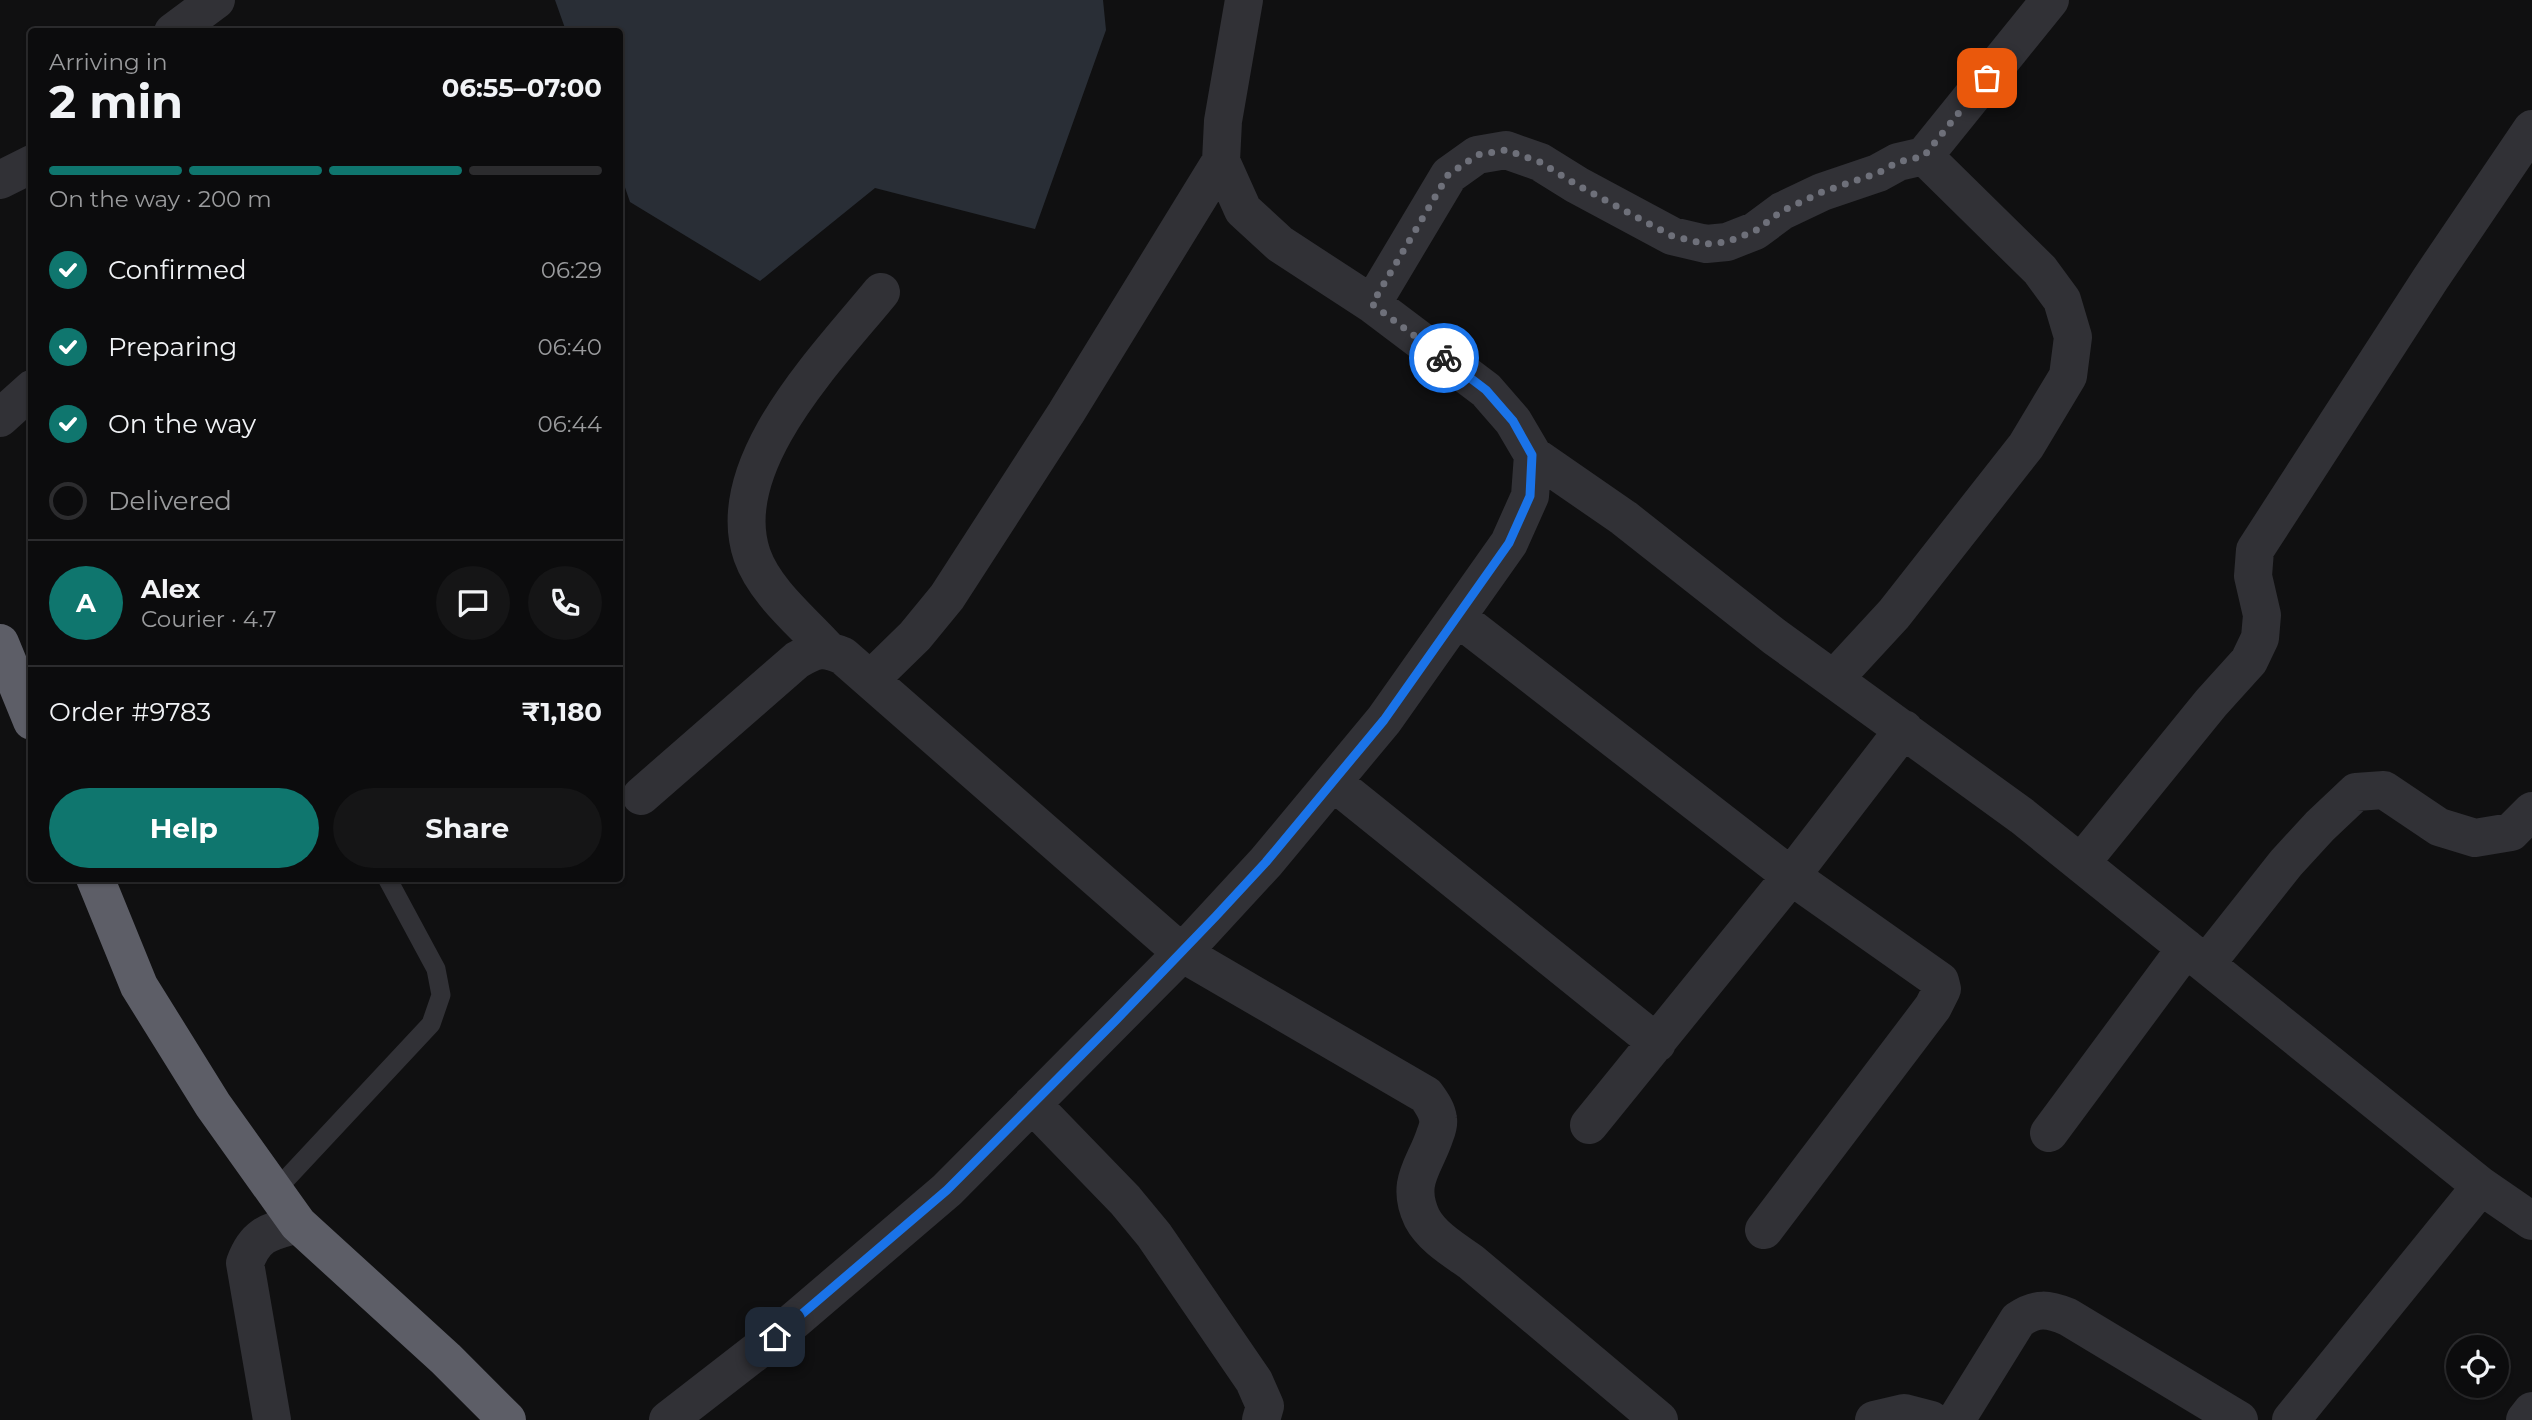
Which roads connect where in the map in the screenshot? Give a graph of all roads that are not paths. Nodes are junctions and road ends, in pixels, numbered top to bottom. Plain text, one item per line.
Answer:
1 (216, 0) edge
2 (1244, 0) edge
3 (2050, 0) edge
4 (178, 28) edge
5 (2532, 129) edge
6 (1924, 156) junction
7 (1221, 161) junction
8 (28, 166) edge
9 (0, 180) edge
10 (881, 292) dead end
11 (1372, 304) junction
12 (28, 393) edge
13 (0, 418) edge
14 (1532, 455) junction
15 (1457, 617) junction
16 (0, 643) edge
17 (828, 650) junction
18 (871, 679) junction
19 (1834, 679) junction
20 (28, 711) edge
21 (1903, 729) junction
22 (1333, 782) junction
23 (641, 796) dead end
24 (2532, 811) edge
25 (2081, 863) junction
26 (1791, 876) junction
27 (97, 882) edge
28 (389, 882) edge
29 (1182, 953) junction
30 (2196, 956) junction
31 (1657, 1043) junction
32 (1032, 1104) junction
33 (1589, 1125) dead end
34 (2049, 1133) dead end
35 (2481, 1186) junction
36 (275, 1191) junction
37 (2532, 1221) edge
38 (298, 1224) junction
39 (1765, 1230) dead end
40 (2532, 1412) edge
41 (272, 1420) edge
42 (507, 1420) edge
43 (668, 1420) edge
44 (1261, 1420) edge
45 (1659, 1420) edge
46 (1874, 1420) edge
47 (1931, 1420) edge
48 (1956, 1420) edge
49 (2239, 1420) edge
50 (2291, 1420) edge
51 (2525, 1420) edge

1 - 4 street
2 - 7 street
3 - 6 street
5 - 25 street
6 - 11 street
6 - 19 street
7 - 11 street
7 - 18 street
8 - 9 street
10 - 17 street
11 - 14 street
12 - 13 street
14 - 15 street
14 - 19 street
15 - 22 street
15 - 26 street
16 - 20 highway
17 - 18 street
17 - 23 street
18 - 29 street
19 - 21 street
21 - 25 street
21 - 26 street
22 - 29 street
22 - 31 street
24 - 30 street
25 - 30 street
26 - 31 street
26 - 39 street
27 - 36 highway
28 - 36 lane
29 - 32 street
29 - 45 street
30 - 34 street
30 - 35 street
31 - 33 street
32 - 43 street
32 - 44 street
35 - 37 street
35 - 50 street
36 - 38 highway
38 - 41 street
38 - 42 highway
40 - 51 street
46 - 47 street
48 - 49 street

